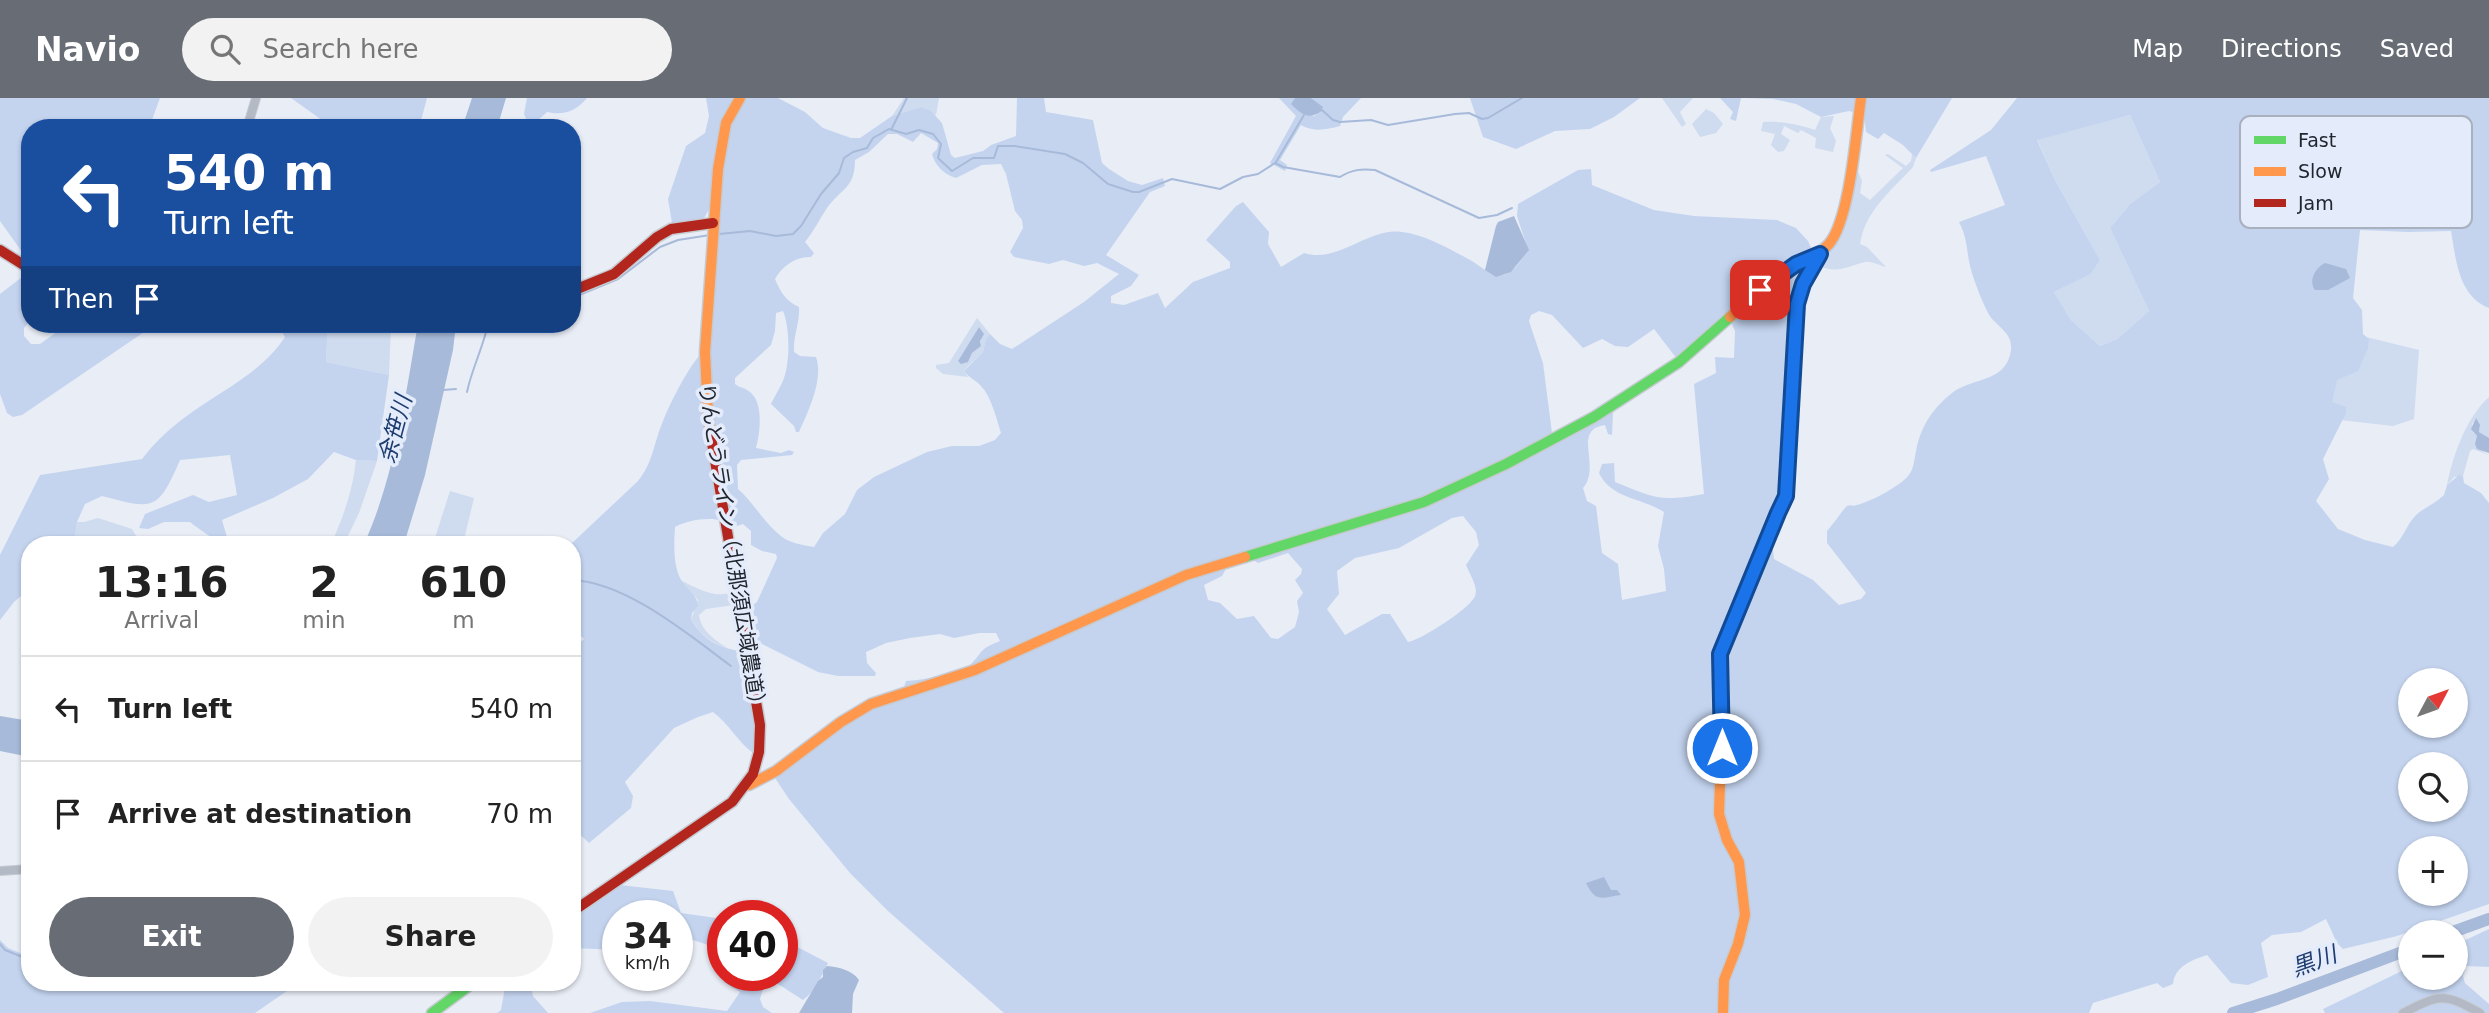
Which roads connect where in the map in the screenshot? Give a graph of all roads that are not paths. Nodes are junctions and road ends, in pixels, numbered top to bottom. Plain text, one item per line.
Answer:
1 (256, 98) edge
2 (740, 98) edge
3 (1861, 98) edge
4 (250, 119) edge
5 (713, 223) junction
6 (0, 250) edge
7 (1820, 254) junction
8 (21, 263) edge
9 (581, 287) edge
10 (749, 785) junction
11 (21, 870) edge
12 (0, 871) edge
13 (581, 906) edge
14 (462, 991) edge
15 (432, 1013) edge
16 (1723, 1013) edge
17 (2403, 1013) edge
18 (2480, 1013) edge

1 - 4 street
2 - 5 street, りんどうライン（北那須広域農道）
3 - 7 street
5 - 9 street
5 - 10 street, りんどうライン（北那須広域農道）
6 - 8 street
7 - 10 street
7 - 16 street
10 - 13 street
11 - 12 street
14 - 15 street
17 - 18 street

